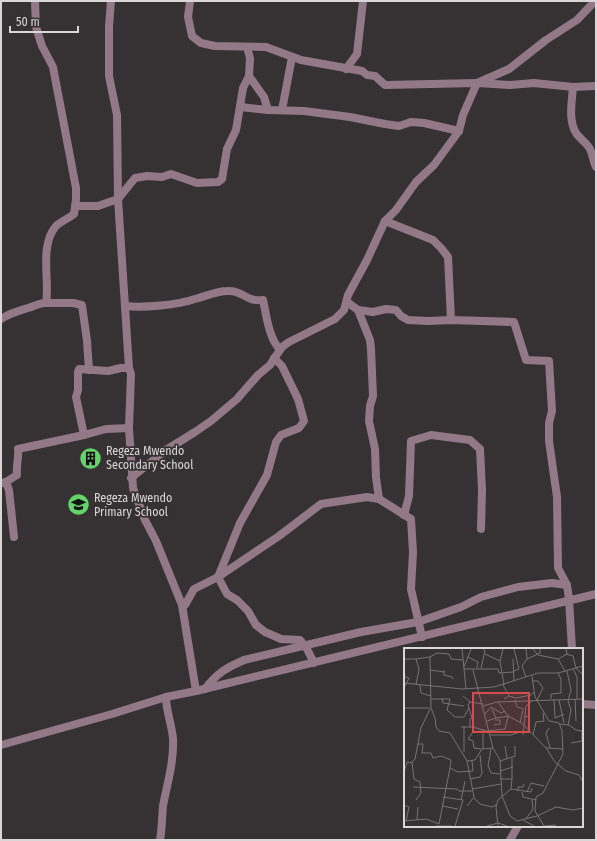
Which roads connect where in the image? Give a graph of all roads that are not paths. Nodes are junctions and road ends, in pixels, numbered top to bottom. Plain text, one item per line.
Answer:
1 (35, 1) edge
2 (111, 1) edge
3 (190, 1) edge
4 (363, 1) edge
5 (595, 1) edge
6 (247, 47) junction
7 (292, 57) junction
8 (346, 69) junction
9 (249, 76) junction
10 (477, 83) junction
11 (596, 86) edge
12 (573, 87) junction
13 (240, 107) junction
14 (268, 110) junction
15 (282, 110) junction
16 (459, 131) junction
17 (596, 167) edge
18 (118, 199) junction
19 (75, 206) junction
20 (385, 221) junction
21 (347, 302) junction
22 (46, 303) junction
23 (125, 306) junction
24 (358, 310) junction
25 (1, 319) edge
26 (451, 320) junction
27 (280, 350) junction
28 (274, 358) junction
29 (129, 368) junction
30 (89, 370) junction
31 (129, 428) junction
32 (84, 435) junction
33 (132, 478) junction
34 (4, 482) edge
35 (379, 499) junction
36 (404, 515) junction
37 (481, 529) dead end
38 (14, 537) dead end
39 (218, 577) junction
40 (566, 585) junction
41 (596, 594) edge
42 (569, 599) junction
43 (182, 605) junction
44 (418, 622) junction
45 (422, 637) junction
46 (305, 646) junction
47 (572, 648) edge
48 (314, 663) junction
49 (201, 690) junction
50 (166, 697) junction
51 (583, 704) edge
52 (596, 705) edge
53 (1, 745) edge
54 (517, 827) edge
55 (160, 840) edge
56 (510, 840) edge

1 - 19 street
2 - 18 street
3 - 6 street
4 - 8 street
5 - 10 street
6 - 7 street
6 - 9 street
7 - 8 street
7 - 15 street
8 - 10 street
9 - 13 street
9 - 14 street
10 - 12 street
10 - 16 street
11 - 12 street
12 - 17 street
13 - 14 street
13 - 18 street
14 - 15 street
15 - 16 street
16 - 20 street
18 - 19 street
18 - 23 street
19 - 22 street
20 - 21 street
20 - 26 street
21 - 24 street
21 - 27 street
22 - 25 street
22 - 30 street
23 - 27 street
23 - 29 street
24 - 26 street
24 - 35 street
26 - 40 street
27 - 28 street
28 - 33 street
28 - 39 street
29 - 30 street
29 - 31 street
30 - 32 street
31 - 32 street
31 - 33 street
32 - 34 street
33 - 43 street
34 - 38 street
35 - 36 street
35 - 39 street
36 - 37 street
36 - 44 street
39 - 43 street
39 - 46 street
40 - 42 street
40 - 44 street
41 - 42 street
42 - 45 street
42 - 47 street
43 - 49 street
44 - 45 street
44 - 46 street
45 - 48 street
46 - 48 street
46 - 49 street
48 - 49 street
49 - 50 street
50 - 53 street
50 - 55 street
51 - 52 street
54 - 56 street

